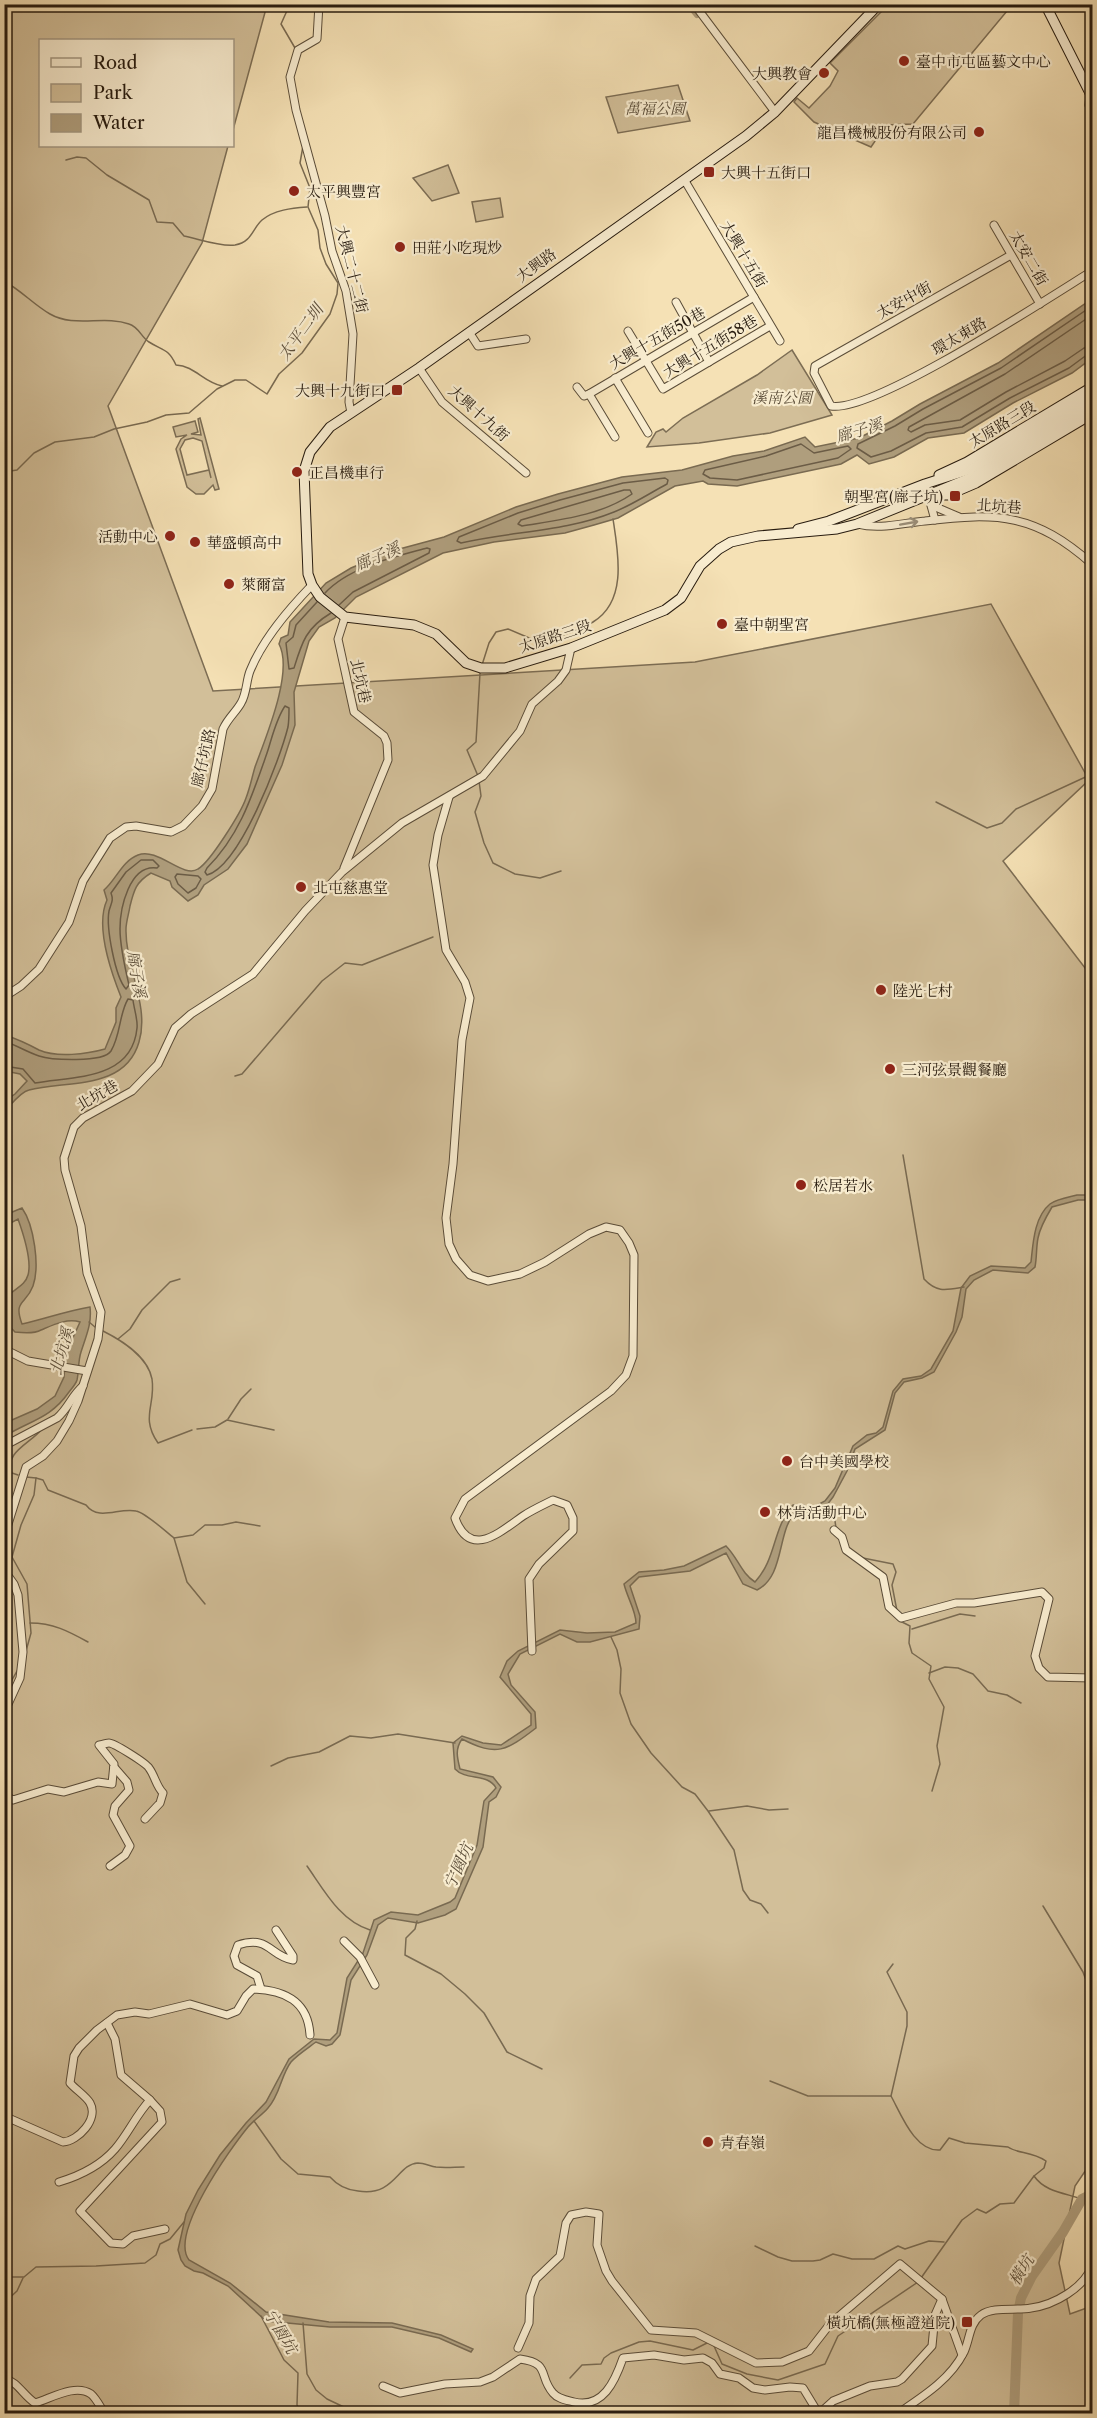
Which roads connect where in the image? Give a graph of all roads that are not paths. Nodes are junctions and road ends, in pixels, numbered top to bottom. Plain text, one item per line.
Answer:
1 (319, 4) edge
2 (694, 4) edge
3 (879, 4) edge
4 (1046, 4) edge
5 (1092, 95) edge
6 (774, 112) junction
7 (1092, 112) edge
8 (685, 181) junction
9 (994, 225) dead end
10 (1011, 255) junction
11 (1092, 271) edge
12 (754, 297) junction
13 (676, 302) dead end
14 (1040, 304) junction
15 (770, 326) junction
16 (628, 331) dead end
17 (469, 332) junction
18 (692, 333) junction
19 (526, 339) dead end
20 (780, 341) dead end
21 (645, 360) junction
22 (709, 362) junction
23 (419, 368) junction
24 (615, 378) junction
25 (577, 387) dead end
26 (1092, 387) edge
27 (590, 394) junction
28 (1092, 396) edge
29 (1092, 405) edge
30 (831, 406) joint
31 (351, 413) junction
32 (1092, 414) edge
33 (648, 433) dead end
34 (615, 437) dead end
35 (526, 472) dead end
36 (925, 484) junction
37 (928, 495) junction
38 (962, 518) junction
39 (935, 520) junction
40 (857, 524) junction
41 (758, 536) junction
42 (1092, 564) edge
43 (313, 587) junction
44 (344, 616) junction
45 (572, 648) junction
46 (449, 798) junction
47 (342, 872) junction
48 (4, 997) edge
49 (4, 1349) edge
50 (87, 1371) junction
51 (83, 1386) junction
52 (4, 1446) edge
53 (834, 1530) dead end
54 (4, 1537) edge
55 (4, 1570) edge
56 (532, 1651) dead end
57 (1092, 1678) edge
58 (4, 1713) edge
59 (114, 1767) junction
60 (4, 1795) edge
61 (145, 1819) dead end
62 (110, 1866) dead end
63 (276, 1930) dead end
64 (344, 1941) dead end
65 (375, 1985) dead end
66 (261, 1989) junction
67 (107, 2023) junction
68 (310, 2035) dead end
69 (150, 2100) junction
70 (4, 2116) edge
71 (59, 2182) dead end
72 (165, 2229) dead end
73 (1092, 2266) edge
74 (942, 2299) junction
75 (518, 2348) dead end
76 (962, 2355) junction
77 (4, 2378) edge
78 (384, 2386) dead end
79 (13, 2414) edge
80 (25, 2414) edge
81 (105, 2414) edge
82 (897, 2414) edge

1 - 31 street, 大興二十二街
2 - 6 street
3 - 6 main road, 大興路
4 - 5 main road
5 - 7 main road
6 - 8 main road, 大興路
8 - 12 street, 大興十五街
8 - 17 main road, 大興路
9 - 10 street, 太安二街
10 - 14 street, 太安二街
10 - 30 street, 太安中街
11 - 14 street, 環太東路
12 - 15 street, 大興十五街
12 - 18 street, 大興十五街50巷
13 - 18 street
14 - 30 street, 環太東路
15 - 20 street, 大興十五街
15 - 22 street, 大興十五街58巷
16 - 21 street
17 - 19 street
17 - 23 main road, 大興路
18 - 21 street, 大興十五街50巷
18 - 22 street
21 - 22 street, 大興十五街58巷
21 - 24 street, 大興十五街50巷
23 - 31 main road, 大興路
23 - 35 street, 大興十九街
24 - 27 street, 大興十五街50巷
24 - 33 street
25 - 27 street
26 - 36 main road, 太原路三段
27 - 34 street
28 - 36 main road, 太原路三段
29 - 37 main road, 太原路三段
31 - 43 main road, 大興路
32 - 37 main road, 太原路三段
36 - 37 street
36 - 41 main road, 太原路三段
37 - 38 street
37 - 39 street
37 - 40 main road, 太原路三段
38 - 39 street, 北坑巷
38 - 42 street, 北坑巷
40 -> 39 street, 北坑巷
40 - 41 main road, 太原路三段
41 - 45 main road, 太原路三段
43 - 44 main road
43 - 48 street, 廍仔坑路
44 - 45 main road, 太原路三段
44 - 47 street, 北坑巷
45 - 46 street, 北坑巷
46 - 47 street, 北坑巷
46 - 56 street
47 - 50 street, 北坑巷
49 - 50 street
50 - 51 street, 北坑巷
51 - 52 street, 北坑巷
51 - 54 street, 北坑巷
53 - 57 street
55 - 58 street
59 - 60 street
59 - 61 street
59 - 62 street
63 - 66 street
64 - 65 street
66 - 67 street
66 - 68 street
67 - 69 street
67 - 70 street
69 - 71 street
69 - 72 street
73 - 76 street
74 - 75 street
74 - 76 street
74 - 78 street
76 - 82 street
77 - 81 street
79 - 80 street

